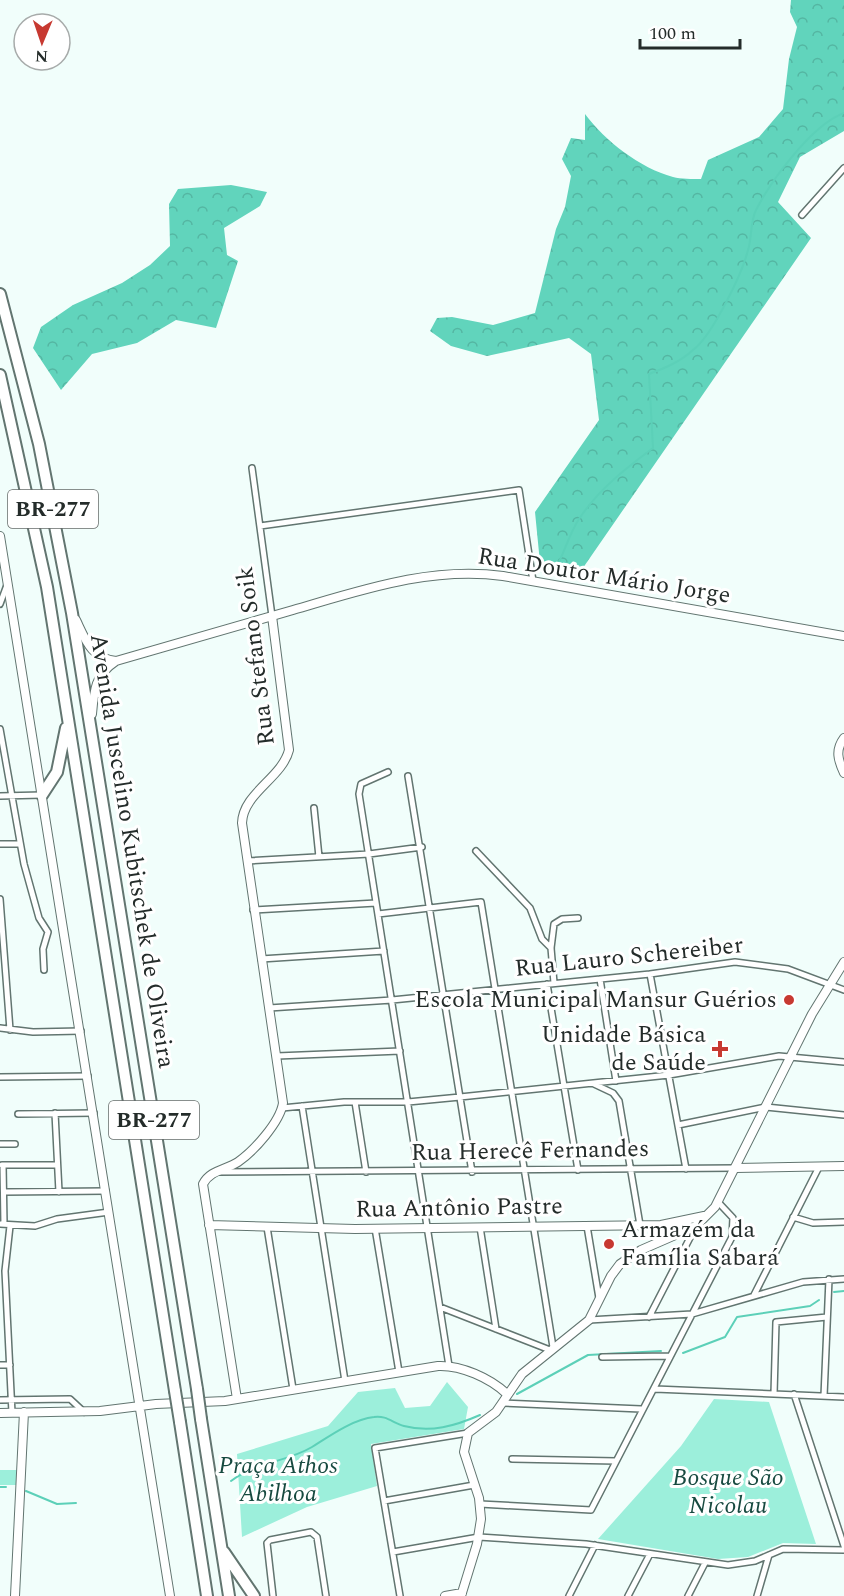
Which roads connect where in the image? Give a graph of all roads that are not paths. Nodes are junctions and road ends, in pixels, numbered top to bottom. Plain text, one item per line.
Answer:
1 (844, 168) edge
2 (802, 215) dead end
3 (0, 294) edge
4 (0, 375) edge
5 (252, 468) dead end
6 (260, 526) junction
7 (0, 536) edge
8 (533, 581) junction
9 (4, 582) edge
10 (0, 604) edge
11 (72, 612) junction
12 (272, 616) junction
13 (844, 636) edge
14 (116, 660) junction
15 (68, 716) junction
16 (90, 728) junction
17 (0, 729) edge
18 (844, 738) edge
19 (1, 745) edge
20 (388, 772) dead end
21 (844, 773) edge
22 (408, 776) dead end
23 (42, 795) junction
24 (0, 796) edge
25 (12, 796) junction
26 (314, 808) dead end
27 (0, 844) edge
28 (20, 844) junction
29 (422, 848) junction
30 (476, 851) dead end
31 (369, 854) junction
32 (319, 857) junction
33 (247, 861) junction
34 (0, 899) edge
35 (376, 903) junction
36 (431, 908) junction
37 (254, 910) junction
38 (378, 914) junction
39 (578, 918) dead end
40 (551, 948) junction
41 (384, 951) junction
42 (261, 959) junction
43 (844, 962) edge
44 (44, 970) dead end
45 (650, 974) junction
46 (600, 979) junction
47 (551, 983) junction
48 (831, 985) junction
49 (495, 988) junction
50 (844, 990) edge
51 (444, 994) junction
52 (392, 1000) junction
53 (269, 1008) junction
54 (0, 1028) edge
55 (10, 1030) junction
56 (81, 1031) junction
57 (400, 1051) junction
58 (277, 1056) junction
59 (792, 1056) junction
60 (844, 1062) edge
61 (669, 1075) junction
62 (88, 1076) junction
63 (0, 1077) edge
64 (616, 1081) junction
65 (591, 1083) junction
66 (564, 1086) junction
67 (512, 1092) junction
68 (460, 1097) junction
69 (355, 1102) junction
70 (408, 1102) junction
71 (302, 1106) junction
72 (766, 1107) junction
73 (282, 1108) junction
74 (55, 1113) junction
75 (94, 1113) junction
76 (18, 1114) dead end
77 (844, 1115) edge
78 (678, 1125) junction
79 (0, 1144) edge
80 (15, 1144) dead end
81 (57, 1164) junction
82 (2, 1165) edge
83 (844, 1166) edge
84 (819, 1167) junction
85 (736, 1168) junction
86 (632, 1169) junction
87 (686, 1169) junction
88 (578, 1170) junction
89 (525, 1171) junction
90 (216, 1172) junction
91 (312, 1172) junction
92 (366, 1172) junction
93 (419, 1172) junction
94 (472, 1172) junction
95 (106, 1191) junction
96 (4, 1192) junction
97 (59, 1192) junction
98 (718, 1202) junction
99 (109, 1212) junction
100 (707, 1215) junction
101 (793, 1217) junction
102 (844, 1222) edge
103 (5, 1224) edge
104 (209, 1226) junction
105 (587, 1226) junction
106 (640, 1226) junction
107 (696, 1226) junction
108 (267, 1227) junction
109 (480, 1227) junction
110 (534, 1227) junction
111 (321, 1228) junction
112 (375, 1228) junction
113 (427, 1228) junction
114 (829, 1279) junction
115 (844, 1279) edge
116 (3, 1283) edge
117 (754, 1295) junction
118 (600, 1300) junction
119 (3, 1304) edge
120 (440, 1307) junction
121 (692, 1314) junction
122 (648, 1317) junction
123 (827, 1317) junction
124 (589, 1320) junction
125 (0, 1325) edge
126 (8, 1325) junction
127 (496, 1329) junction
128 (0, 1345) edge
129 (9, 1345) junction
130 (552, 1348) junction
131 (670, 1356) junction
132 (602, 1357) dead end
133 (0, 1365) edge
134 (10, 1365) junction
135 (449, 1366) junction
136 (399, 1372) junction
137 (345, 1381) junction
138 (293, 1389) junction
139 (655, 1389) junction
140 (507, 1394) junction
141 (774, 1394) junction
142 (794, 1394) junction
143 (824, 1396) junction
144 (844, 1396) edge
145 (237, 1399) junction
146 (0, 1400) edge
147 (11, 1400) junction
148 (503, 1403) junction
149 (140, 1408) junction
150 (641, 1409) junction
151 (24, 1412) junction
152 (84, 1412) junction
153 (0, 1413) edge
154 (12, 1413) junction
155 (468, 1433) junction
156 (512, 1459) dead end
157 (616, 1461) junction
158 (474, 1485) junction
159 (384, 1501) junction
160 (480, 1504) junction
161 (479, 1537) junction
162 (595, 1545) junction
163 (221, 1547) junction
164 (844, 1548) edge
165 (393, 1552) junction
166 (650, 1554) junction
167 (769, 1555) junction
168 (705, 1563) junction
169 (462, 1595) edge
170 (15, 1596) edge
171 (170, 1596) edge
172 (207, 1596) edge
173 (229, 1596) edge
174 (254, 1596) edge
175 (273, 1596) edge
176 (326, 1596) edge
177 (400, 1596) edge
178 (445, 1596) edge
179 (569, 1596) edge
180 (628, 1596) edge
181 (688, 1596) edge
182 (757, 1596) edge

1 - 2 street
3 - 11 highway, Avenida Juscelino Kubitschek de Oliveira / BR-277
4 - 15 highway, Avenida Juscelino Kubitschek de Oliveira / BR-277
5 - 6 street, Rua Stefano Soik
6 - 8 street
6 - 12 street, Rua Stefano Soik
7 - 9 street
8 - 12 street, Rua Doutor Mário Jorge
8 - 13 street, Rua Doutor Mário Jorge
9 - 10 street
9 - 23 street
11 - 14 street
11 - 16 highway, Avenida Juscelino Kubitschek de Oliveira / BR-277
12 - 14 street, Rua Doutor Mário Jorge
12 - 33 street, Rua Stefano Soik
14 - 16 street
15 - 23 highway
15 - 172 highway, Avenida Juscelino Kubitschek de Oliveira / BR-277, bridge
16 - 163 highway, Avenida Juscelino Kubitschek de Oliveira / BR-277, bridge
17 - 19 street
18 - 21 street
19 - 25 street
20 - 31 street
22 - 29 street
23 - 25 street
23 - 56 street
24 - 25 street
25 - 28 street
26 - 32 street
27 - 28 street
28 - 44 street
29 - 31 street
29 - 36 street
30 - 40 street
31 - 32 street
31 - 35 street
32 - 33 street
33 - 37 street
34 - 55 street
35 - 37 street
35 - 38 street
36 - 38 street
36 - 49 street
36 - 51 street
37 - 42 street
38 - 41 street
39 - 40 street
40 - 47 street
41 - 42 street
41 - 52 street
42 - 53 street
43 - 48 street
45 - 46 street, Rua Lauro Schereiber
45 - 48 street, Rua Lauro Schereiber
45 - 61 street
46 - 47 street, Rua Lauro Schereiber
46 - 64 street
47 - 49 street, Rua Lauro Schereiber
47 - 66 street
48 - 50 street, Rua Lauro Schereiber
48 - 59 street
49 - 51 street, Rua Lauro Schereiber
49 - 67 street
51 - 52 street, Rua Lauro Schereiber
51 - 68 street
52 - 53 street, Rua Lauro Schereiber
52 - 57 street
53 - 58 street
54 - 55 street
55 - 56 street
56 - 62 street
57 - 58 street
57 - 70 street
58 - 73 street
59 - 60 street
59 - 61 street
59 - 72 street
61 - 64 street
61 - 78 street
62 - 63 street
62 - 75 street
64 - 65 street
65 - 66 street
65 - 86 street
66 - 67 street
66 - 88 street
67 - 68 street
67 - 89 street
68 - 70 street
68 - 94 street
69 - 70 street
69 - 71 street
69 - 92 street
70 - 93 street
71 - 73 street
71 - 91 street
72 - 77 street
72 - 78 street
72 - 85 street
73 - 90 street
74 - 75 street
74 - 76 street
74 - 81 street
75 - 95 street
78 - 87 street
79 - 80 street
81 - 82 street
81 - 97 street
82 - 96 street
83 - 84 street, Rua Herecê Fernandes
84 - 85 street, Rua Herecê Fernandes
84 - 101 street
85 - 87 street, Rua Herecê Fernandes
85 - 98 street
86 - 87 street, Rua Herecê Fernandes
86 - 88 street, Rua Herecê Fernandes
86 - 106 street
88 - 89 street, Rua Herecê Fernandes
89 - 94 street, Rua Herecê Fernandes
89 - 110 street
90 - 91 street, Rua Herecê Fernandes
90 - 104 street
91 - 92 street, Rua Herecê Fernandes
91 - 111 street
92 - 93 street, Rua Herecê Fernandes
93 - 94 street, Rua Herecê Fernandes
93 - 113 street
95 - 97 street
95 - 99 street
96 - 97 street
96 - 103 street
98 - 100 street
98 - 121 street
99 - 103 street
99 - 149 street
100 - 106 street, Rua Antônio Pastre
100 - 107 street
101 - 102 street
101 - 117 street
103 - 116 street
104 - 108 street, Rua Antônio Pastre
104 - 145 street
105 - 106 street, Rua Antônio Pastre
105 - 110 street, Rua Antônio Pastre
105 - 118 street
107 - 118 street
107 - 122 street
108 - 111 street, Rua Antônio Pastre
108 - 138 street
109 - 110 street, Rua Antônio Pastre
109 - 113 street, Rua Antônio Pastre
109 - 127 street
110 - 130 street
111 - 112 street, Rua Antônio Pastre
111 - 137 street
112 - 113 street, Rua Antônio Pastre
112 - 136 street
113 - 120 street
114 - 115 street
114 - 117 street
114 - 123 street
116 - 119 street
117 - 121 street
118 - 124 street
119 - 126 street
120 - 127 street
120 - 135 street
121 - 122 street
121 - 131 street
122 - 124 street
123 - 141 street
123 - 143 street
124 - 130 street
125 - 126 street
126 - 129 street
127 - 130 street
128 - 129 street
129 - 134 street
130 - 140 street
131 - 132 street
131 - 139 street
133 - 134 street
134 - 147 street
135 - 136 street
135 - 140 street
136 - 137 street
137 - 138 street
138 - 145 street
139 - 141 street
139 - 150 street
140 - 148 street
141 - 142 street
142 - 143 street
142 - 164 street
143 - 144 street
145 - 149 street
146 - 147 street
147 - 152 street
147 - 154 street
148 - 150 street
148 - 155 street
149 - 152 street
149 - 171 street
150 - 157 street
151 - 152 street
151 - 154 street
151 - 170 street
153 - 154 street
155 - 158 street
155 - 159 street
156 - 157 street
157 - 160 street
158 - 159 street
158 - 160 street
159 - 165 street
160 - 161 street
161 - 162 street
161 - 165 street
161 - 169 street
162 - 166 street
162 - 179 street
163 - 173 highway, Avenida Juscelino Kubitschek de Oliveira / BR-277
163 - 174 highway
164 - 167 street
165 - 177 street
166 - 168 street
166 - 180 street
167 - 168 street
167 - 182 street
168 - 181 street
169 - 178 street
175 - 176 street

